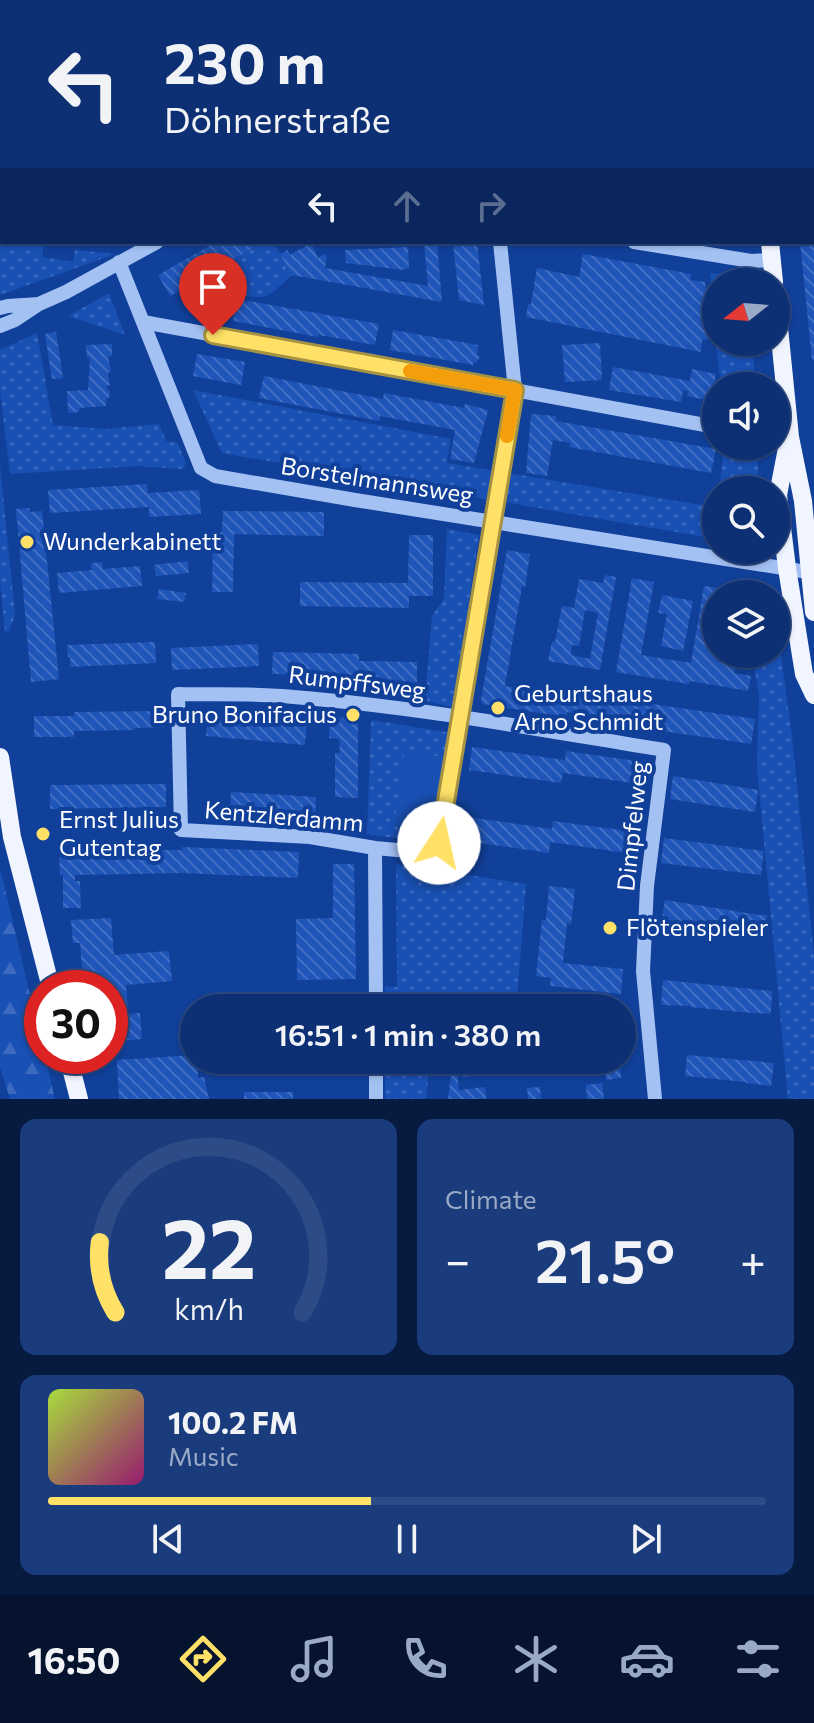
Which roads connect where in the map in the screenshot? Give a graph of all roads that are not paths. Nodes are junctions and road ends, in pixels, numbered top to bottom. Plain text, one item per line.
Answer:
1 (153, 244) edge
2 (500, 244) edge
3 (646, 244) edge
4 (771, 251) edge
5 (119, 262) junction
6 (39, 304) junction
7 (0, 308) edge
8 (143, 322) junction
9 (0, 326) edge
10 (515, 390) junction
11 (702, 424) edge
12 (790, 459) edge
13 (781, 460) edge
14 (492, 522) junction
15 (787, 568) junction
16 (812, 573) edge
17 (814, 612) edge
18 (814, 695) edge
19 (460, 719) junction
20 (664, 750) joint
21 (0, 757) edge
22 (181, 830) joint
23 (375, 848) junction
24 (46, 970) edge
25 (376, 994) edge
26 (73, 1074) edge
27 (376, 1074) edge
28 (79, 1099) edge
29 (376, 1099) edge
30 (655, 1099) edge

1 - 5 street
2 - 10 street
3 - 4 street
5 - 6 street
5 - 8 street, Borstelmannsweg
6 - 7 street
6 - 9 street
8 - 10 street
8 - 14 street, Borstelmannsweg
10 - 11 street
10 - 14 street
12 - 16 main road
13 - 15 main road
14 - 15 street, Borstelmannsweg
14 - 19 street
15 - 16 street, Borstelmannsweg
15 - 18 main road
16 - 17 main road
19 - 20 street, Rumpffsweg
19 - 22 street, Rumpffsweg
19 - 23 street, Kentzlerdamm
20 - 30 street, Dimpfelweg
21 - 24 main road
22 - 23 street, Kentzlerdamm
23 - 25 street
26 - 28 main road
27 - 29 street

